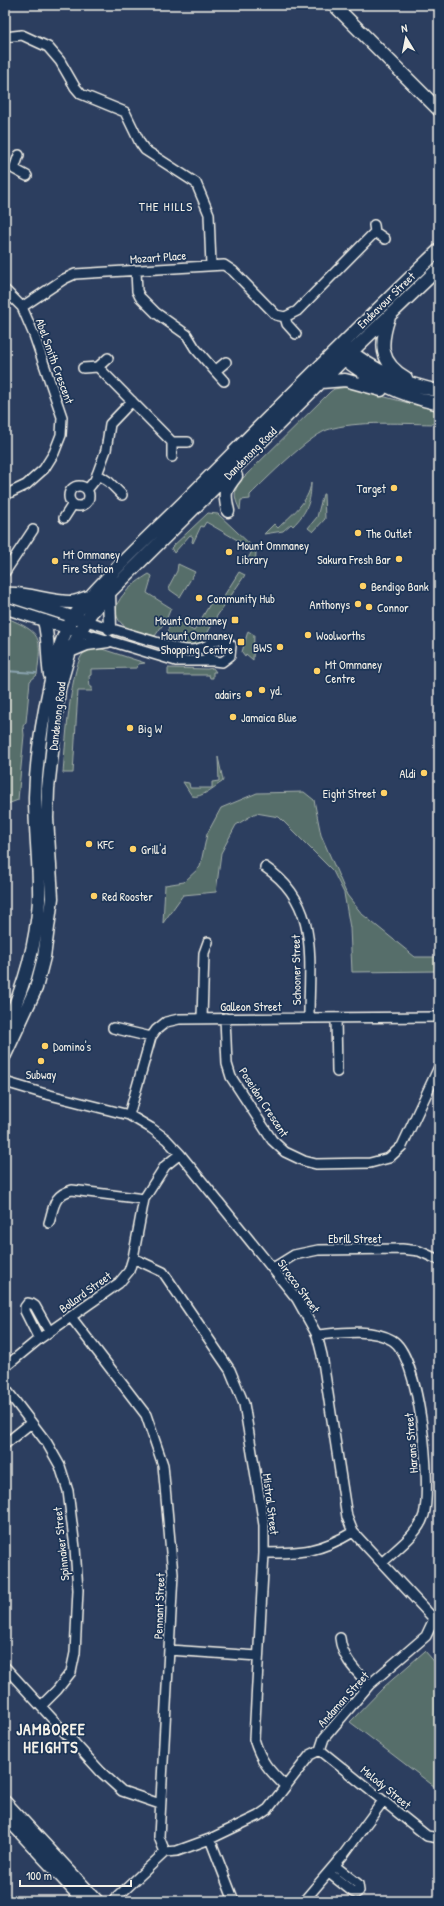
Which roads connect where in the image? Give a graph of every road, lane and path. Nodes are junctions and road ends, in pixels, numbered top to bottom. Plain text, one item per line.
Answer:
1 (334, 5) edge
2 (344, 5) edge
3 (5, 37) edge
4 (439, 101) edge
5 (439, 110) edge
6 (19, 154) dead end
7 (14, 169) junction
8 (5, 172) edge
9 (27, 176) dead end
10 (386, 239) dead end
11 (439, 250) edge
12 (211, 265) junction
13 (439, 268) edge
14 (136, 271) junction
15 (5, 290) edge
16 (22, 307) junction
17 (390, 314) junction
18 (285, 317) junction
19 (296, 334) dead end
20 (337, 348) junction
21 (349, 354) junction
22 (108, 358) dead end
23 (226, 362) dead end
24 (98, 367) junction
25 (83, 368) dead end
26 (215, 371) junction
27 (224, 381) dead end
28 (321, 382) junction
29 (423, 388) junction
30 (439, 391) edge
31 (398, 393) junction
32 (132, 401) junction
33 (439, 404) edge
34 (172, 442) junction
35 (188, 442) dead end
36 (172, 457) dead end
37 (243, 460) junction
38 (98, 474) junction
39 (87, 490) junction
40 (5, 495) edge
41 (122, 495) dead end
42 (73, 504) junction
43 (228, 511) dead end
44 (64, 518) dead end
45 (33, 530) dead end
46 (5, 572) edge
47 (109, 593) junction
48 (5, 594) edge
49 (89, 596) junction
50 (5, 608) edge
51 (73, 617) junction
52 (44, 621) junction
53 (87, 626) junction
54 (67, 628) junction
55 (109, 635) junction
56 (209, 645) junction
57 (70, 651) junction
58 (214, 661) junction
59 (51, 682) junction
60 (265, 867) dead end
61 (208, 942) dead end
62 (309, 1017) junction
63 (439, 1017) edge
64 (202, 1018) junction
65 (225, 1018) junction
66 (336, 1018) junction
67 (5, 1028) edge
68 (113, 1028) dead end
69 (151, 1037) junction
70 (5, 1055) edge
71 (439, 1067) edge
72 (337, 1072) dead end
73 (5, 1082) edge
74 (129, 1115) junction
75 (180, 1154) junction
76 (144, 1198) junction
77 (49, 1223) dead end
78 (133, 1258) junction
79 (439, 1260) edge
80 (273, 1268) junction
81 (71, 1317) junction
82 (49, 1332) junction
83 (317, 1335) junction
84 (39, 1339) junction
85 (5, 1367) edge
86 (5, 1388) edge
87 (31, 1423) junction
88 (5, 1444) edge
89 (353, 1532) junction
90 (264, 1553) junction
91 (382, 1563) junction
92 (436, 1619) edge
93 (340, 1638) dead end
94 (169, 1650) junction
95 (258, 1656) junction
96 (5, 1666) edge
97 (369, 1685) junction
98 (42, 1705) junction
99 (320, 1750) junction
100 (285, 1786) junction
101 (383, 1801) junction
102 (5, 1802) edge
103 (160, 1804) junction
104 (5, 1816) edge
105 (439, 1838) edge
106 (210, 1839) junction
107 (165, 1852) junction
108 (84, 1901) edge
109 (97, 1901) edge
110 (113, 1901) edge
111 (234, 1901) edge
112 (304, 1901) edge

1 - 5 main road
2 - 4 main road
3 - 12 street
6 - 7 street
7 - 8 street
7 - 9 street
10 - 18 street
11 - 20 main road, Endeavour Street
12 - 14 street, Mozart Place
12 - 18 street, Mozart Place
13 - 17 main road, Endeavour Street
14 - 16 street, Mozart Place
14 - 26 street
15 - 16 street, Abel Smith Crescent
16 - 40 street, Abel Smith Crescent
17 - 21 main road, Endeavour Street
17 - 29 main road
18 - 19 street, Mozart Place
20 - 21 main road
20 - 49 main road, Dandenong Road
21 - 28 main road, Dandenong Road
21 - 29 main road
21 - 31 main road
22 - 24 street
23 - 26 street
24 - 25 street
24 - 32 street
26 - 27 street
28 - 31 main road
28 - 37 main road, Dandenong Road
29 - 30 main road
31 - 33 main road
32 - 34 street
32 - 38 street
34 - 35 street
34 - 36 street
37 - 43 main road
37 - 47 main road, Dandenong Road
38 - 39 street
38 - 41 street
39 - 42 street
39 - 42 street
42 - 44 street
45 - 46 street
47 - 53 main road, Dandenong Road
47 - 55 main road
48 - 49 main road
48 - 51 street
49 - 51 main road, Dandenong Road
50 - 52 street
51 - 53 street
51 - 54 main road, Dandenong Road
52 - 54 street
52 - 59 main road
53 - 54 street
53 - 55 street
53 - 55 street
53 - 57 main road, Dandenong Road
54 - 59 main road, Dandenong Road
55 - 56 street
55 - 57 main road
55 - 58 street
56 - 58 street
56 - 58 street
57 - 70 main road, Dandenong Road
59 - 67 main road, Dandenong Road
60 - 62 street, Schooner Street
61 - 64 street
62 - 65 street, Galleon Street
62 - 66 street, Galleon Street
63 - 66 street, Galleon Street
64 - 65 street, Galleon Street
64 - 69 street, Galleon Street
65 - 71 street, Poseidon Crescent
66 - 72 street
68 - 69 street
69 - 74 street, Galleon Street
73 - 74 street, Sirocco Street
74 - 75 street, Sirocco Street
75 - 76 street, Bollard Street
75 - 80 street, Sirocco Street
76 - 77 street
76 - 78 street, Bollard Street
78 - 81 street, Bollard Street
78 - 90 street, Mistral Street
79 - 80 street, Ebrill Street
80 - 83 street, Sirocco Street
81 - 82 street, Bollard Street
81 - 94 street, Pennant Street
82 - 84 street, Bollard Street
82 - 84 street
83 - 89 street, Sirocco Street
83 - 91 street, Harans Street
84 - 85 street, Bollard Street
86 - 87 street, Spinnaker Street
87 - 88 street
87 - 98 street, Spinnaker Street
89 - 90 street
89 - 91 street, Sirocco Street
90 - 95 street, Mistral Street
91 - 92 street, Sirocco Street
92 - 97 street, Andaman Street
93 - 97 street
94 - 95 street
94 - 103 street, Pennant Street
95 - 100 street, Mistral Street
96 - 98 street
97 - 99 street, Andaman Street
98 - 103 street
99 - 100 street, Andaman Street
99 - 101 street, Melody Street
100 - 106 street, Andaman Street
101 - 105 street, Melody Street
101 - 112 street
102 - 109 main road
103 - 107 street, Pennant Street
104 - 108 main road
106 - 107 street, Andaman Street
106 - 111 street
107 - 110 street

